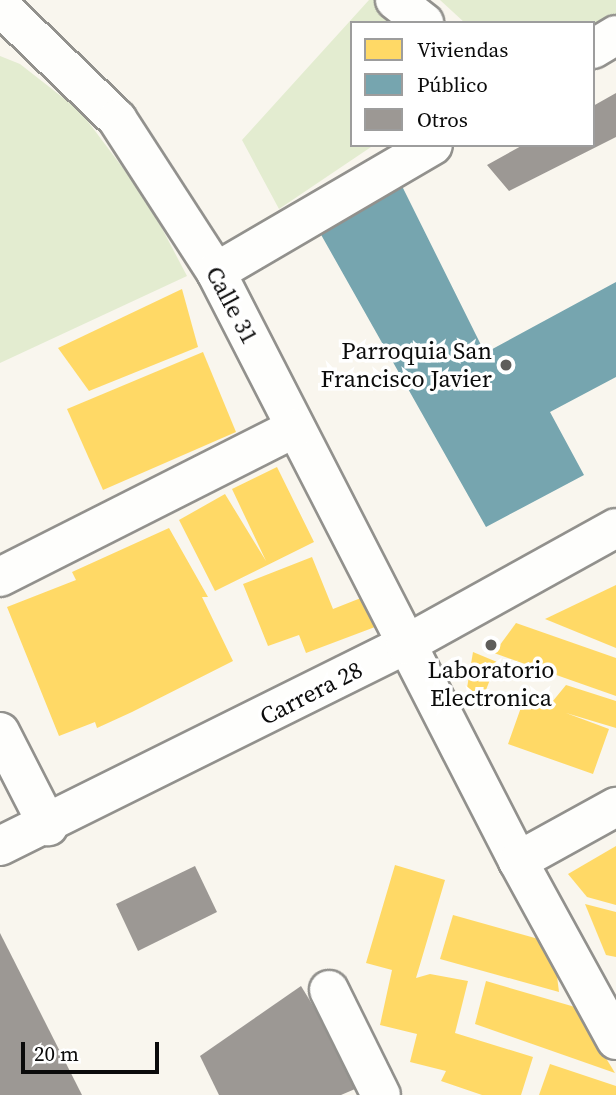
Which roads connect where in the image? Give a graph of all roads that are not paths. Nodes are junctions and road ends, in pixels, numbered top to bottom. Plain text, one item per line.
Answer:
1 (395, 0) edge
2 (0, 6) edge
3 (422, 21) edge
4 (616, 35) edge
5 (595, 48) edge
6 (430, 147) edge
7 (216, 272) junction
8 (295, 428) junction
9 (616, 528) edge
10 (0, 577) edge
11 (405, 645) junction
12 (0, 732) edge
13 (616, 807) edge
14 (48, 826) junction
15 (0, 846) edge
16 (518, 861) junction
17 (329, 990) dead end
18 (616, 1040) edge
19 (380, 1095) edge

1 - 3 street
2 - 7 street, Calle 31
4 - 5 street
6 - 7 street
7 - 8 street, Calle 31
8 - 10 street
8 - 11 street, Calle 31
9 - 11 street, Carrera 28
11 - 14 street, Carrera 28
11 - 16 street, Calle 31
12 - 14 street
13 - 16 street
14 - 15 street, Carrera 28
16 - 18 street, Calle 31
17 - 19 street

